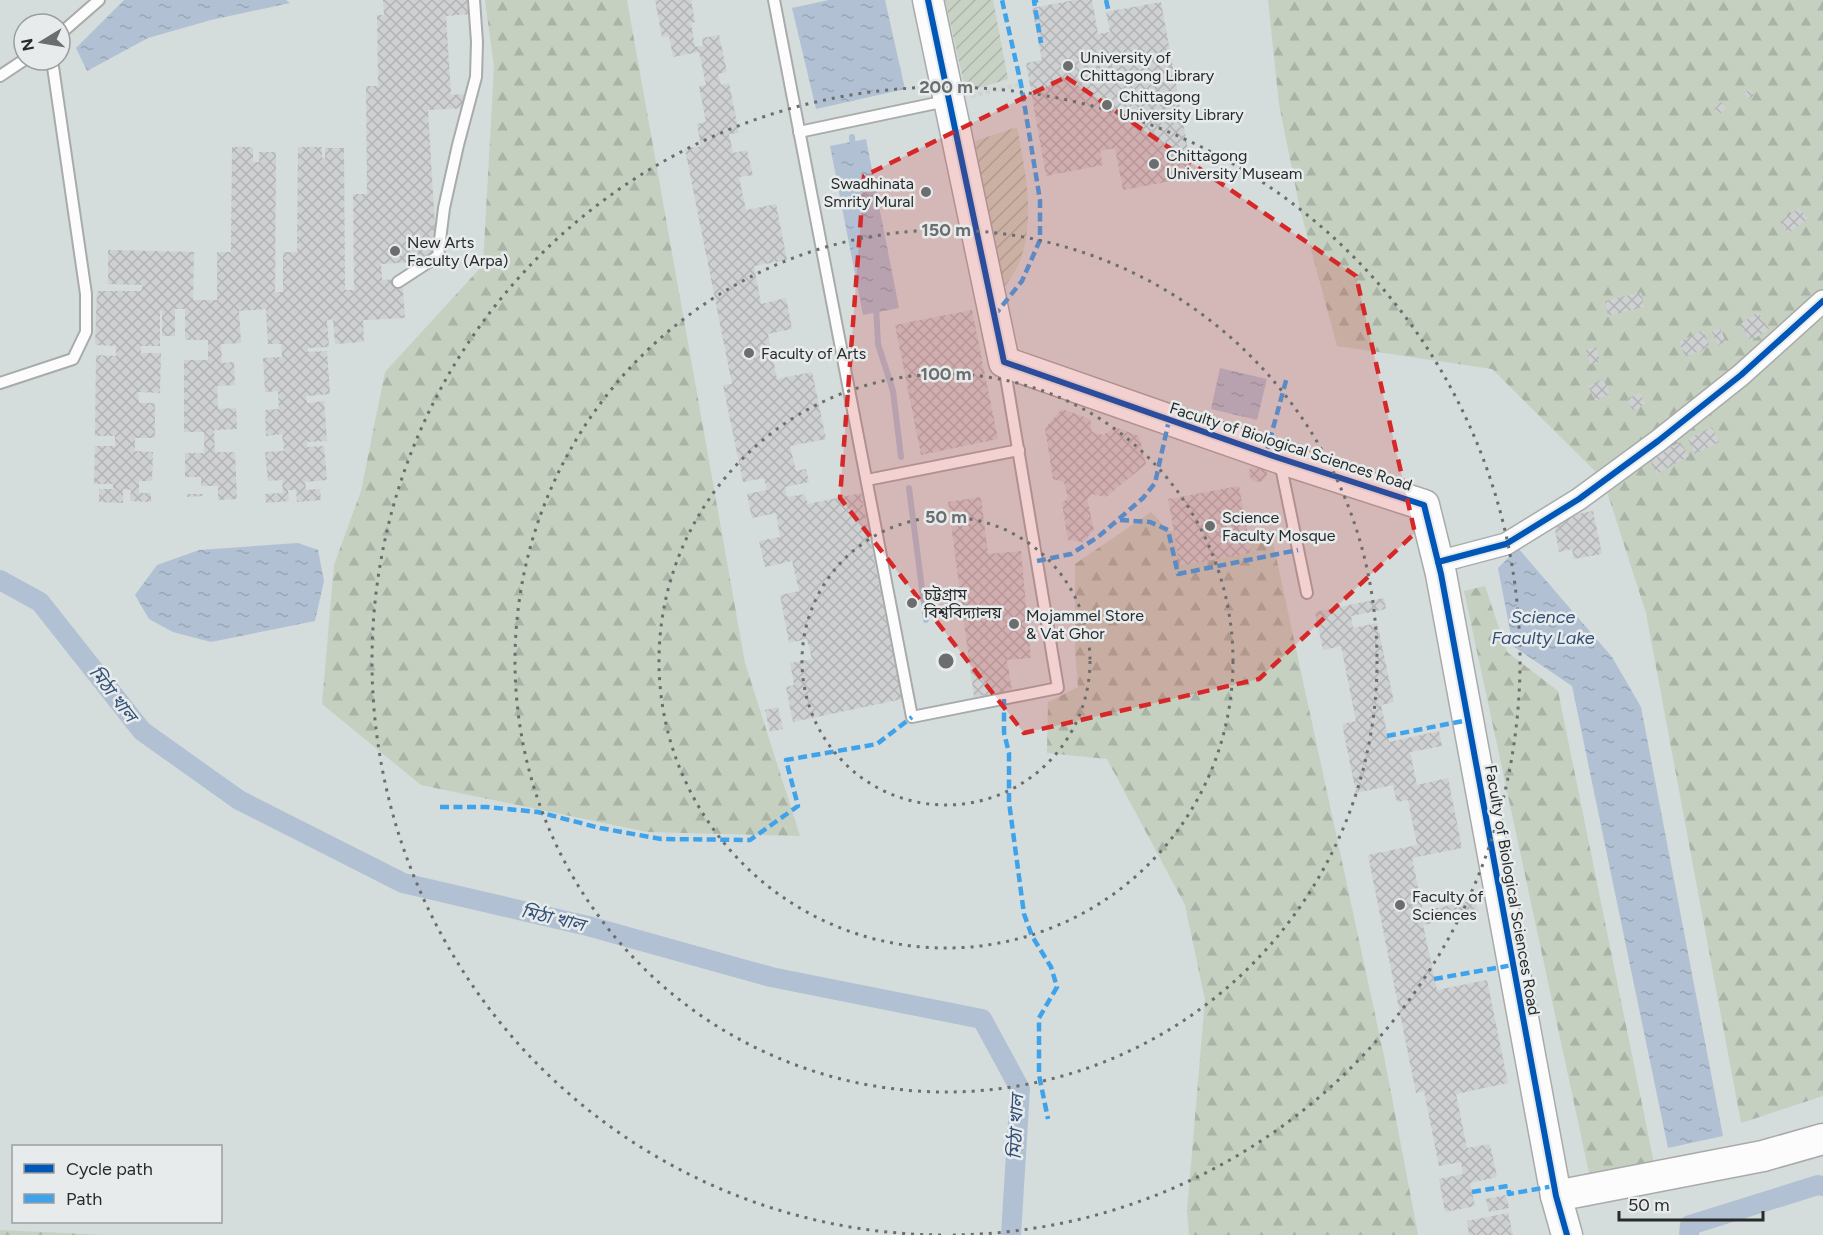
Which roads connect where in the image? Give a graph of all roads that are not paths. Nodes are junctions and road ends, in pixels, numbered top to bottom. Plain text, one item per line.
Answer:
1 (99, 0) edge
2 (474, 0) edge
3 (774, 0) edge
4 (928, 0) edge
5 (72, 24) edge
6 (54, 72) edge
7 (949, 101) junction
8 (799, 132) junction
9 (398, 282) dead end
10 (1823, 301) edge
11 (1004, 362) junction
12 (0, 383) edge
13 (1019, 450) junction
14 (1279, 458) junction
15 (867, 480) junction
16 (1438, 562) junction
17 (1307, 593) dead end
18 (1823, 1139) edge
19 (1556, 1196) junction
20 (1567, 1235) edge

1 - 5 lane
2 - 9 lane
3 - 8 lane
4 - 7 street
6 - 12 lane
7 - 8 lane
7 - 11 street
8 - 15 lane
10 - 16 street
11 - 13 lane
11 - 14 street, Faculty of Biological Sciences Road
13 - 15 lane
13 - 15 lane
14 - 16 street, Faculty of Biological Sciences Road
14 - 17 lane
16 - 19 street, Faculty of Biological Sciences Road
18 - 19 street
19 - 20 street, Faculty of Biological Sciences Road

